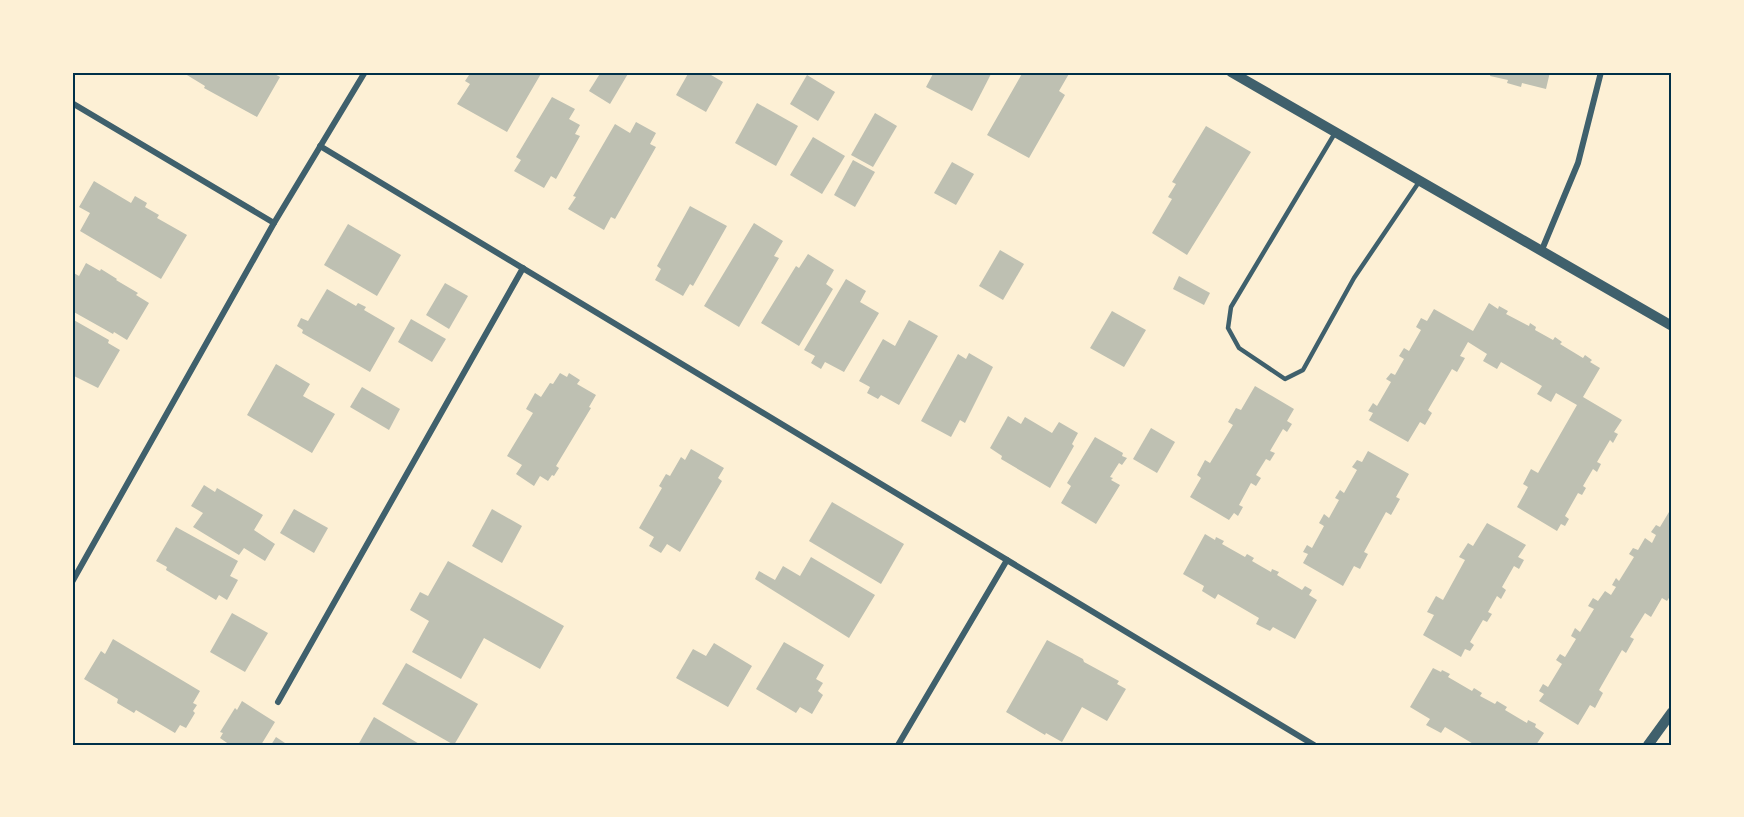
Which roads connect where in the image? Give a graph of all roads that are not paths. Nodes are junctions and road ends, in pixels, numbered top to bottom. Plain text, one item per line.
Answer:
1 (365, 72) edge
2 (1231, 72) edge
3 (1600, 72) edge
4 (72, 103) edge
5 (1336, 133) junction
6 (320, 146) junction
7 (1419, 182) junction
8 (274, 223) junction
9 (1541, 252) junction
10 (523, 268) junction
11 (1672, 326) edge
12 (1007, 560) junction
13 (72, 582) edge
14 (278, 702) dead end
15 (1672, 712) edge
16 (898, 745) edge
17 (1314, 745) edge
18 (1648, 745) edge

1 - 6 street
2 - 5 street
3 - 9 street
4 - 8 street
5 - 7 street
5 - 7 lane
6 - 8 street
6 - 10 street
7 - 9 street
8 - 13 street
9 - 11 street
10 - 12 street
10 - 14 street
12 - 16 street
12 - 17 street
15 - 18 street

